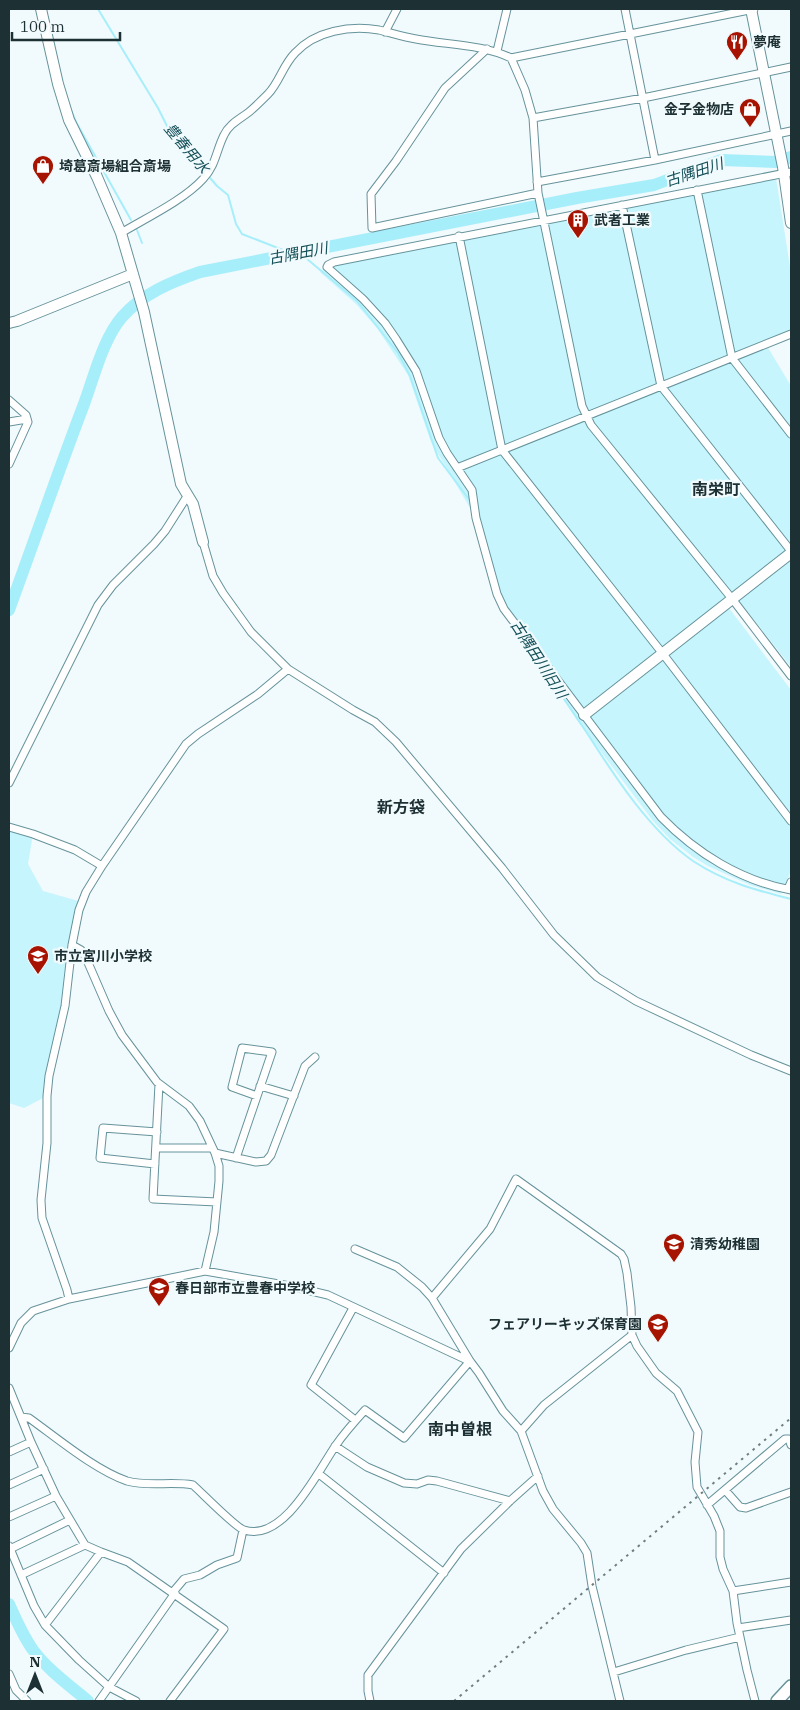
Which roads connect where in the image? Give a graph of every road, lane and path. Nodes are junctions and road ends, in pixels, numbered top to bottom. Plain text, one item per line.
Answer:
1 (41, 9) edge
2 (397, 9) edge
3 (507, 9) edge
4 (625, 9) edge
5 (752, 9) edge
6 (385, 32) junction
7 (630, 34) junction
8 (486, 49) junction
9 (497, 51) junction
10 (512, 58) junction
11 (791, 67) edge
12 (764, 72) junction
13 (643, 98) junction
14 (533, 118) junction
15 (791, 131) edge
16 (777, 136) junction
17 (654, 160) junction
18 (786, 170) edge
19 (537, 182) junction
20 (697, 190) junction
21 (538, 193) junction
22 (622, 205) junction
23 (544, 217) junction
24 (791, 223) edge
25 (121, 233) junction
26 (459, 236) junction
27 (133, 274) junction
28 (9, 323) edge
29 (791, 334) edge
30 (732, 358) junction
31 (660, 386) junction
32 (9, 400) edge
33 (586, 416) junction
34 (27, 419) junction
35 (9, 422) edge
36 (791, 434) edge
37 (502, 450) junction
38 (11, 456) edge
39 (9, 464) edge
40 (457, 468) junction
41 (188, 495) junction
42 (204, 542) joint
43 (791, 552) edge
44 (733, 600) junction
45 (663, 654) junction
46 (288, 668) junction
47 (791, 676) edge
48 (584, 715) junction
49 (9, 783) edge
50 (791, 820) edge
51 (9, 827) edge
52 (102, 866) junction
53 (790, 887) edge
54 (72, 944) junction
55 (315, 1057) dead end
56 (791, 1071) edge
57 (159, 1084) junction
58 (260, 1086) junction
59 (257, 1096) junction
60 (294, 1096) junction
61 (157, 1132) junction
62 (156, 1148) junction
63 (213, 1151) junction
64 (236, 1158) junction
65 (155, 1164) junction
66 (217, 1202) junction
67 (355, 1249) dead end
68 (205, 1271) junction
69 (432, 1298) junction
70 (69, 1299) junction
71 (353, 1308) junction
72 (632, 1335) junction
73 (9, 1348) edge
74 (470, 1361) junction
75 (9, 1388) edge
76 (20, 1417) junction
77 (355, 1420) junction
78 (521, 1431) junction
79 (31, 1442) junction
80 (791, 1445) edge
81 (335, 1446) junction
82 (9, 1452) edge
83 (44, 1469) junction
84 (319, 1474) junction
85 (538, 1476) junction
86 (9, 1485) edge
87 (725, 1490) junction
88 (791, 1492) edge
89 (56, 1496) junction
90 (510, 1501) junction
91 (707, 1505) junction
92 (9, 1517) edge
93 (70, 1520) junction
94 (243, 1530) junction
95 (84, 1545) junction
96 (9, 1548) edge
97 (100, 1552) junction
98 (444, 1573) junction
99 (21, 1575) junction
100 (791, 1582) edge
101 (733, 1591) junction
102 (174, 1593) junction
103 (791, 1620) edge
104 (45, 1625) junction
105 (738, 1628) junction
106 (740, 1638) junction
107 (614, 1672) junction
108 (9, 1674) edge
109 (109, 1688) junction
110 (99, 1700) edge
111 (27, 1701) edge
112 (136, 1701) edge
113 (170, 1701) edge
114 (370, 1701) edge
115 (620, 1701) edge
116 (755, 1701) edge

1 - 25 street
2 - 6 street
3 - 9 street
4 - 7 street
5 - 7 street
5 - 12 street
6 - 8 street
6 - 25 street
7 - 10 street
7 - 13 street
8 - 9 street
8 - 21 street
9 - 10 street
10 - 14 street
11 - 12 street
12 - 13 street
12 - 16 street
13 - 14 street
13 - 17 street
14 - 19 street
15 - 16 street
16 - 17 street
16 - 18 street
17 - 19 street
18 - 20 street
18 - 24 street
19 - 21 street
20 - 22 street
20 - 30 street
21 - 23 street
22 - 23 street
22 - 31 street
23 - 26 street
23 - 33 street
25 - 27 street
26 - 37 street
26 - 40 street
27 - 28 street
27 - 41 street
29 - 30 street
30 - 31 street
30 - 36 street
31 - 33 street
31 - 43 street
32 - 34 street
33 - 37 street
33 - 44 street
34 - 35 street
34 - 38 street
37 - 40 street
37 - 45 street
38 - 39 street
40 - 48 street
41 - 42 street
41 - 49 street
42 - 46 street
43 - 44 street
44 - 45 street
44 - 47 street
45 - 48 street
45 - 50 street
46 - 52 street
46 - 56 street
48 - 53 street
51 - 52 street
52 - 54 street
54 - 57 street
54 - 70 street
55 - 60 street
57 - 61 street
57 - 63 street
58 - 59 street
58 - 59 street
58 - 60 street
59 - 64 street
60 - 64 street
61 - 62 street
61 - 65 street
62 - 63 street
62 - 65 street
63 - 64 street
63 - 66 street
65 - 66 street
66 - 68 street
67 - 69 street
68 - 70 street
68 - 71 street
69 - 72 street
69 - 74 street
70 - 73 street
71 - 74 street
71 - 77 street
72 - 78 street
72 - 91 street
74 - 77 street
74 - 78 street
75 - 76 street
76 - 79 street
76 - 94 street
77 - 81 street
78 - 85 street
79 - 82 street
79 - 83 street
80 - 87 street
81 - 84 street
81 - 90 street
83 - 86 street
83 - 89 street
84 - 94 street
84 - 98 street
85 - 90 street
85 - 107 street
87 - 88 street
87 - 91 street
89 - 92 street
89 - 93 street
90 - 98 street
91 - 101 street
93 - 95 street
93 - 96 street
94 - 102 street
95 - 97 street
95 - 99 street
96 - 99 street
97 - 102 street
97 - 104 street
98 - 114 street
99 - 104 street
100 - 101 street
101 - 105 street
102 - 109 street
102 - 113 street
103 - 105 street
104 - 109 street
105 - 106 street
106 - 107 street
106 - 116 street
107 - 115 street
108 - 111 street
109 - 110 street
109 - 112 street

